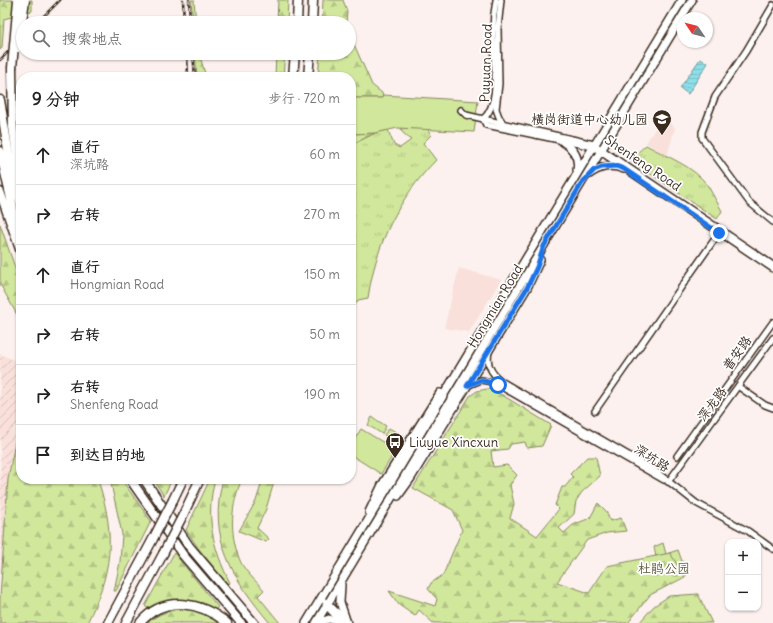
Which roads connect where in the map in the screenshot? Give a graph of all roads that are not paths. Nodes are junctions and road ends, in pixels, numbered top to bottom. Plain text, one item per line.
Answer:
1 (18, 0) edge
2 (25, 0) edge
3 (298, 0) edge
4 (313, 0) edge
5 (496, 0) edge
6 (502, 0) edge
7 (682, 0) edge
8 (692, 0) edge
9 (773, 4) edge
10 (17, 16) edge
11 (22, 16) edge
12 (297, 16) edge
13 (312, 16) edge
14 (16, 33) edge
15 (16, 54) edge
16 (294, 60) edge
17 (309, 60) edge
18 (14, 66) junction
19 (293, 72) edge
20 (308, 72) edge
21 (0, 100) edge
22 (461, 110) dead end
23 (483, 119) junction
24 (504, 124) junction
25 (562, 141) junction
26 (594, 146) junction
27 (16, 148) edge
28 (601, 150) junction
29 (0, 151) edge
30 (624, 169) junction
31 (576, 174) junction
32 (582, 183) junction
33 (16, 186) edge
34 (0, 192) edge
35 (16, 220) edge
36 (773, 222) edge
37 (720, 231) junction
38 (16, 238) edge
39 (544, 246) junction
40 (773, 265) edge
41 (773, 269) edge
42 (773, 322) edge
43 (773, 338) edge
44 (491, 348) junction
45 (467, 386) junction
46 (739, 387) junction
47 (773, 408) edge
48 (595, 411) dead end
49 (677, 456) dead end
50 (668, 482) junction
51 (133, 484) edge
52 (147, 484) edge
53 (181, 484) edge
54 (198, 484) edge
55 (378, 521) junction
56 (773, 549) edge
57 (343, 578) junction
58 (321, 599) junction
59 (327, 605) junction
60 (345, 622) edge
61 (108, 623) edge
62 (126, 623) edge
63 (140, 623) edge
64 (227, 623) edge
65 (241, 623) edge
66 (254, 623) edge
67 (306, 623) edge
68 (317, 623) edge

1 - 10 highway, bridge
2 - 11 highway, bridge
3 - 12 highway
4 - 13 highway
5 - 23 street, Puyuan Road
6 - 24 street, Puyuan Road
7 - 26 main road, Hongmian Road
8 - 28 main road, Hongmian Road
9 - 36 street
14 - 18 highway, bridge
15 - 18 highway, bridge
16 - 19 highway
17 - 20 highway
18 - 27 highway
21 - 33 highway
22 - 23 street, Shenfeng Road
23 - 24 street, Shenfeng Road
23 - 25 street, Shenfeng Road
24 - 26 street, Shenfeng Road
25 - 26 street, Shenfeng Road
25 - 31 main road
26 - 28 street, Shenfeng Road
26 - 31 main road, Hongmian Road
28 - 30 street, Shenfeng Road
28 - 32 main road, Hongmian Road
28 - 37 street, Shenfeng Road
29 - 35 highway
30 - 32 main road
30 - 37 street, Shenfeng Road
31 - 58 main road, Hongmian Road
32 - 39 main road, Hongmian Road
34 - 38 highway
37 - 40 street, Shenfeng Road
37 - 41 street, Shenfeng Road
37 - 48 street
39 - 44 main road
39 - 55 main road, Hongmian Road
42 - 49 street, 普安路
43 - 46 street, 深龙路
44 - 45 main road
44 - 50 street, 深坑路
45 - 50 street, 深坑路
45 - 55 main road
46 - 47 street
46 - 50 street, 深龙路
50 - 56 street
51 - 65 highway
52 - 66 highway
53 - 61 highway, bridge
54 - 62 highway, bridge
55 - 57 main road, Hongmian Road
57 - 59 main road, Hongmian Road
57 - 60 main road
58 - 59 street
58 - 67 main road, Hongmian Road
59 - 60 street
59 - 68 main road, Hongmian Road
60 - 68 main road
63 - 64 highway

